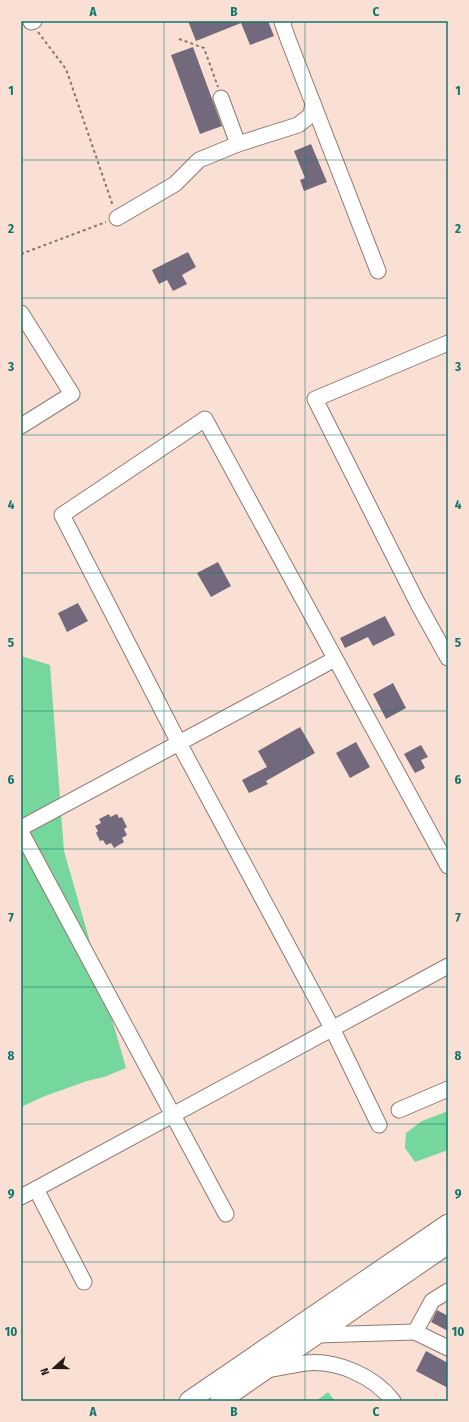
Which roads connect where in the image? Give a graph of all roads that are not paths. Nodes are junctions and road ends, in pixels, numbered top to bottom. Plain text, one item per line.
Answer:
1 (284, 21) edge
2 (222, 98) road end
3 (313, 103) junction
4 (238, 144) junction
5 (117, 218) road end
6 (378, 272) dead end
7 (21, 313) edge
8 (448, 343) edge
9 (21, 426) edge
10 (448, 658) edge
11 (335, 659) junction
12 (179, 743) junction
13 (21, 828) edge
14 (21, 832) edge
15 (448, 866) edge
16 (448, 966) edge
17 (332, 1028) junction
18 (448, 1089) edge
19 (399, 1110) dead end
20 (173, 1115) junction
21 (379, 1125) dead end
22 (36, 1189) junction
23 (21, 1197) edge
24 (226, 1214) dead end
25 (448, 1224) edge
26 (448, 1244) edge
27 (84, 1282) dead end
28 (448, 1291) edge
29 (415, 1332) junction
30 (317, 1335) junction
31 (448, 1348) edge
32 (263, 1371) junction
33 (189, 1401) edge
34 (220, 1401) edge
35 (393, 1401) edge

1 - 3 street
2 - 4 street
3 - 4 street
3 - 6 street
4 - 5 street
7 - 9 street
8 - 10 street
11 - 12 street
11 - 12 street
11 - 15 street
12 - 13 street
12 - 17 street
14 - 20 street
16 - 17 street
17 - 20 street
17 - 21 street
18 - 19 street
20 - 22 street
20 - 24 street
22 - 23 street
22 - 27 street
25 - 33 main road
26 - 30 main road
28 - 29 street
29 - 30 street
29 - 31 street
30 - 32 main road
32 - 34 main road
32 - 35 street

